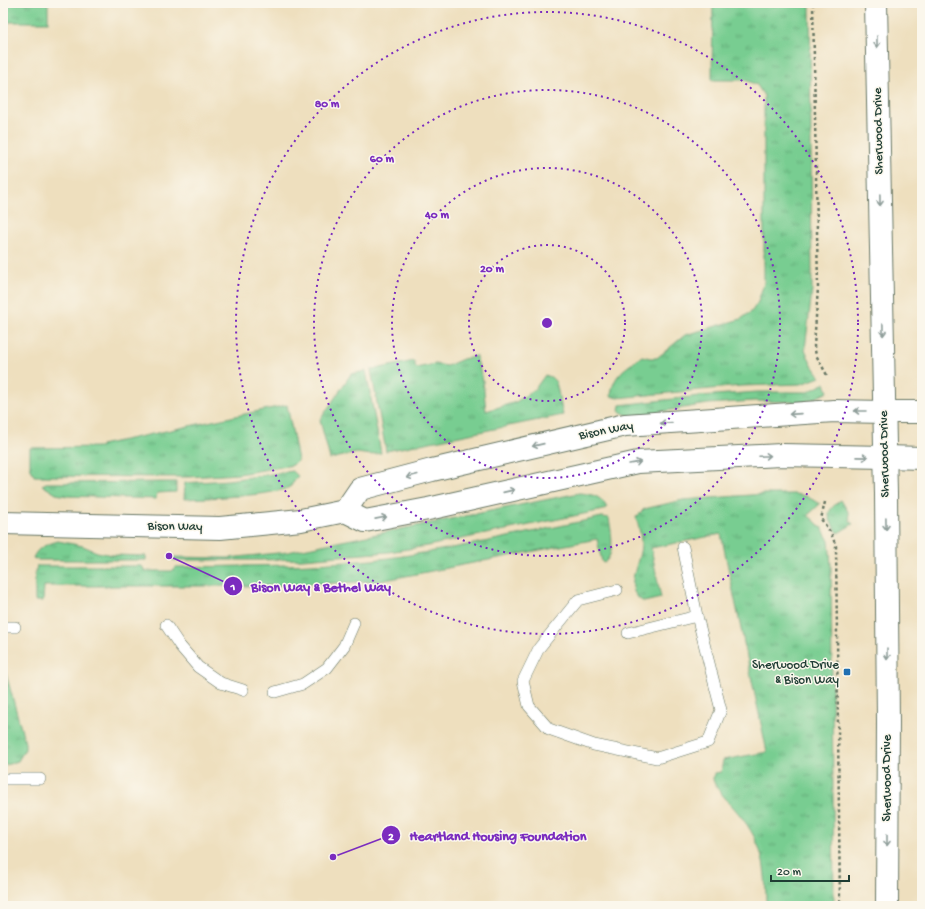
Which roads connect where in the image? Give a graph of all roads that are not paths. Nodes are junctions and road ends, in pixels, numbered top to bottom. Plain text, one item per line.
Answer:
1 (876, 3) edge
2 (885, 412) junction
3 (922, 412) edge
4 (886, 457) junction
5 (922, 458) edge
6 (345, 511) junction
7 (3, 523) edge
8 (683, 547) dead end
9 (617, 590) dead end
10 (697, 616) junction
11 (354, 623) dead end
12 (166, 625) dead end
13 (3, 627) edge
14 (15, 627) dead end
15 (628, 633) dead end
16 (243, 690) dead end
17 (275, 692) dead end
18 (3, 779) edge
19 (40, 779) dead end
20 (887, 906) edge

1 -> 2 street, Sherwood Drive
2 - 3 street, Bison Way
2 - 4 street, Sherwood Drive
2 -> 6 street, Bison Way
4 - 5 street
6 -> 4 street
4 -> 20 street, Sherwood Drive
6 - 7 street, Bison Way
8 - 10 lane
9 - 10 lane
10 - 15 lane
11 - 17 lane
12 - 16 lane
13 - 14 lane
18 - 19 lane

